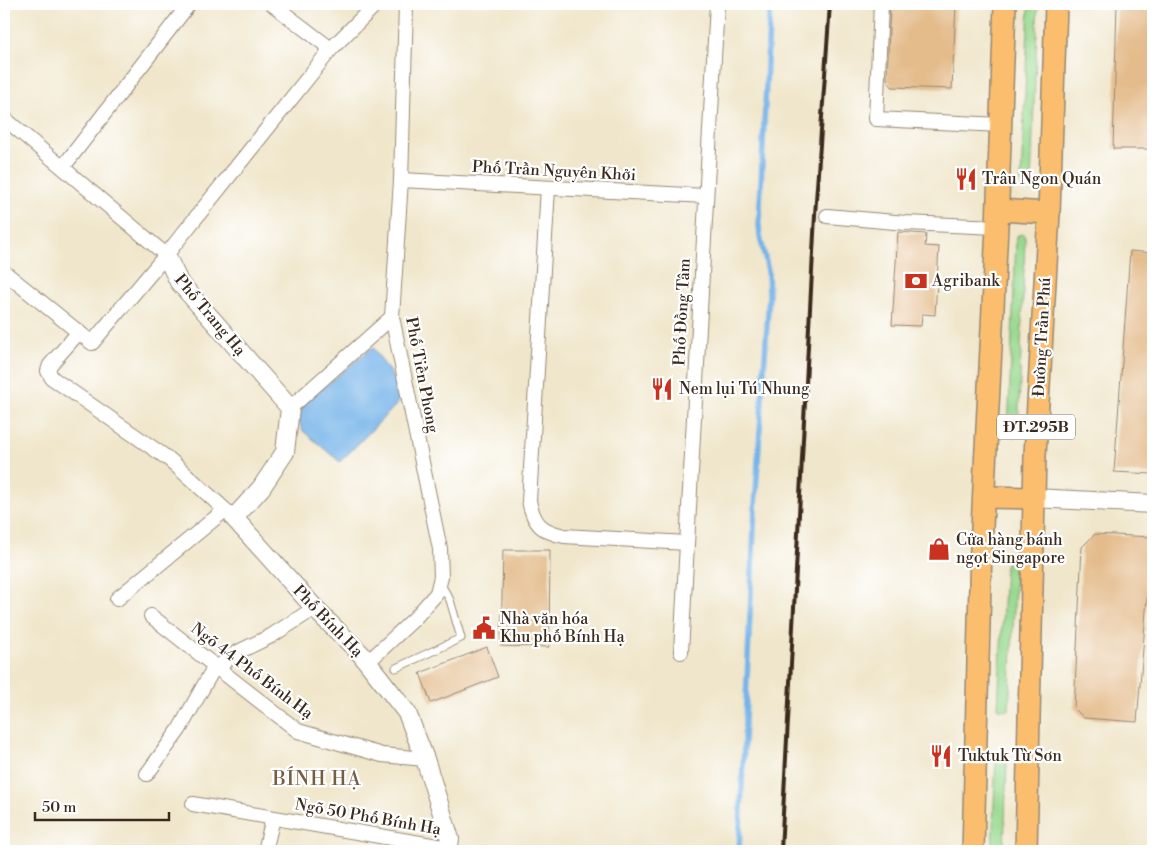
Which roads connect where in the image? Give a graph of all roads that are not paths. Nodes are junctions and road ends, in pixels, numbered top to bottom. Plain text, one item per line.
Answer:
1 (189, 4) edge
2 (272, 4) edge
3 (376, 4) edge
4 (406, 4) edge
5 (718, 4) edge
6 (881, 4) edge
7 (1005, 4) edge
8 (1056, 4) edge
9 (330, 49) junction
10 (4, 118) edge
11 (1001, 125) junction
12 (63, 166) junction
13 (401, 180) junction
14 (548, 188) junction
15 (706, 196) junction
16 (1049, 214) junction
17 (827, 216) dead end
18 (998, 219) junction
19 (166, 255) junction
20 (4, 272) edge
21 (392, 317) junction
22 (78, 332) junction
23 (290, 408) junction
24 (984, 497) junction
25 (1034, 498) junction
26 (1153, 504) edge
27 (230, 514) junction
28 (688, 543) junction
29 (440, 582) junction
30 (117, 599) dead end
31 (315, 608) junction
32 (151, 616) dead end
33 (681, 652) dead end
34 (368, 662) junction
35 (217, 668) junction
36 (396, 668) dead end
37 (425, 759) junction
38 (147, 774) dead end
39 (192, 804) dead end
40 (273, 818) junction
41 (448, 850) edge
42 (265, 851) edge
43 (973, 851) edge
44 (1026, 851) edge

1 - 12 street
2 - 9 street
3 - 9 street
4 - 13 street, Phố Tiền Phong
5 - 15 street, Phố Đồng Tâm
6 - 11 street
7 - 11 main road, ĐT.295B
8 - 16 main road, Đường Trần Phú / ĐT.295B
9 - 19 street
10 - 12 street
11 - 18 main road, ĐT.295B
12 - 19 street
13 - 14 street, Phố Trần Nguyên Khởi
13 - 21 street, Phố Tiền Phong
14 - 15 street, Phố Trần Nguyên Khởi
14 - 28 street
15 - 28 street, Phố Đồng Tâm
16 - 18 main road
16 - 25 main road, Đường Trần Phú / ĐT.295B
17 - 18 street
18 - 24 main road, ĐT.295B
19 - 22 street, Phố Trang Hạ
19 - 23 street, Phố Trang Hạ
20 - 22 street, Phố Trang Hạ
21 - 23 street
21 - 29 street, Phố Tiền Phong
22 - 27 street
23 - 27 street
24 - 25 main road
24 - 43 main road, ĐT.295B
25 - 26 street
25 - 44 main road, Đường Trần Phú / ĐT.295B
27 - 30 street
27 - 31 street, Phố Bính Hạ
28 - 33 street, Phố Đồng Tâm
29 - 34 street, Phố Tiền Phong
29 - 36 lane
31 - 34 street, Phố Bính Hạ
31 - 35 street
32 - 35 street, Ngõ 44 Phố Bính Hạ
34 - 37 street, Phố Bính Hạ
35 - 37 street, Ngõ 44 Phố Bính Hạ
35 - 38 street
37 - 41 street, Phố Bính Hạ
39 - 40 street, Ngõ 50 Phố Bính Hạ
40 - 41 street, Ngõ 50 Phố Bính Hạ
40 - 42 street

